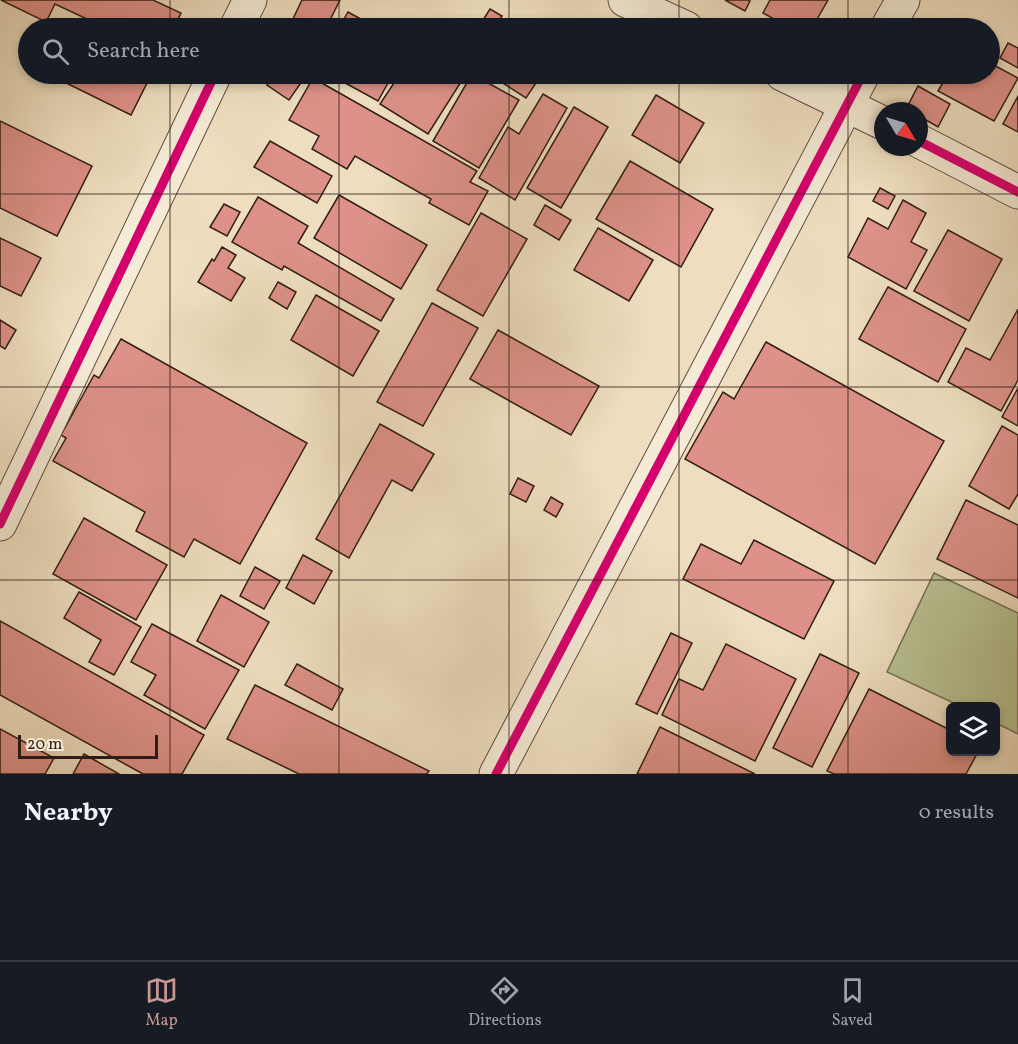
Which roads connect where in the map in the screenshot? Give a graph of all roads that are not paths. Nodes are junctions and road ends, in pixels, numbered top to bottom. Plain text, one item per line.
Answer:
1 (250, 0) edge
2 (625, 0) edge
3 (903, 0) edge
4 (241, 18) edge
5 (664, 18) edge
6 (893, 18) edge
7 (210, 84) edge
8 (803, 84) edge
9 (857, 84) edge
10 (846, 104) junction
11 (874, 118) edge
12 (928, 146) edge
13 (1018, 192) edge
14 (0, 525) edge
15 (496, 774) edge

1 - 4 street
2 - 5 street
3 - 6 street
7 - 14 street
8 - 10 street
9 - 10 street
10 - 11 street
10 - 15 street
12 - 13 street

